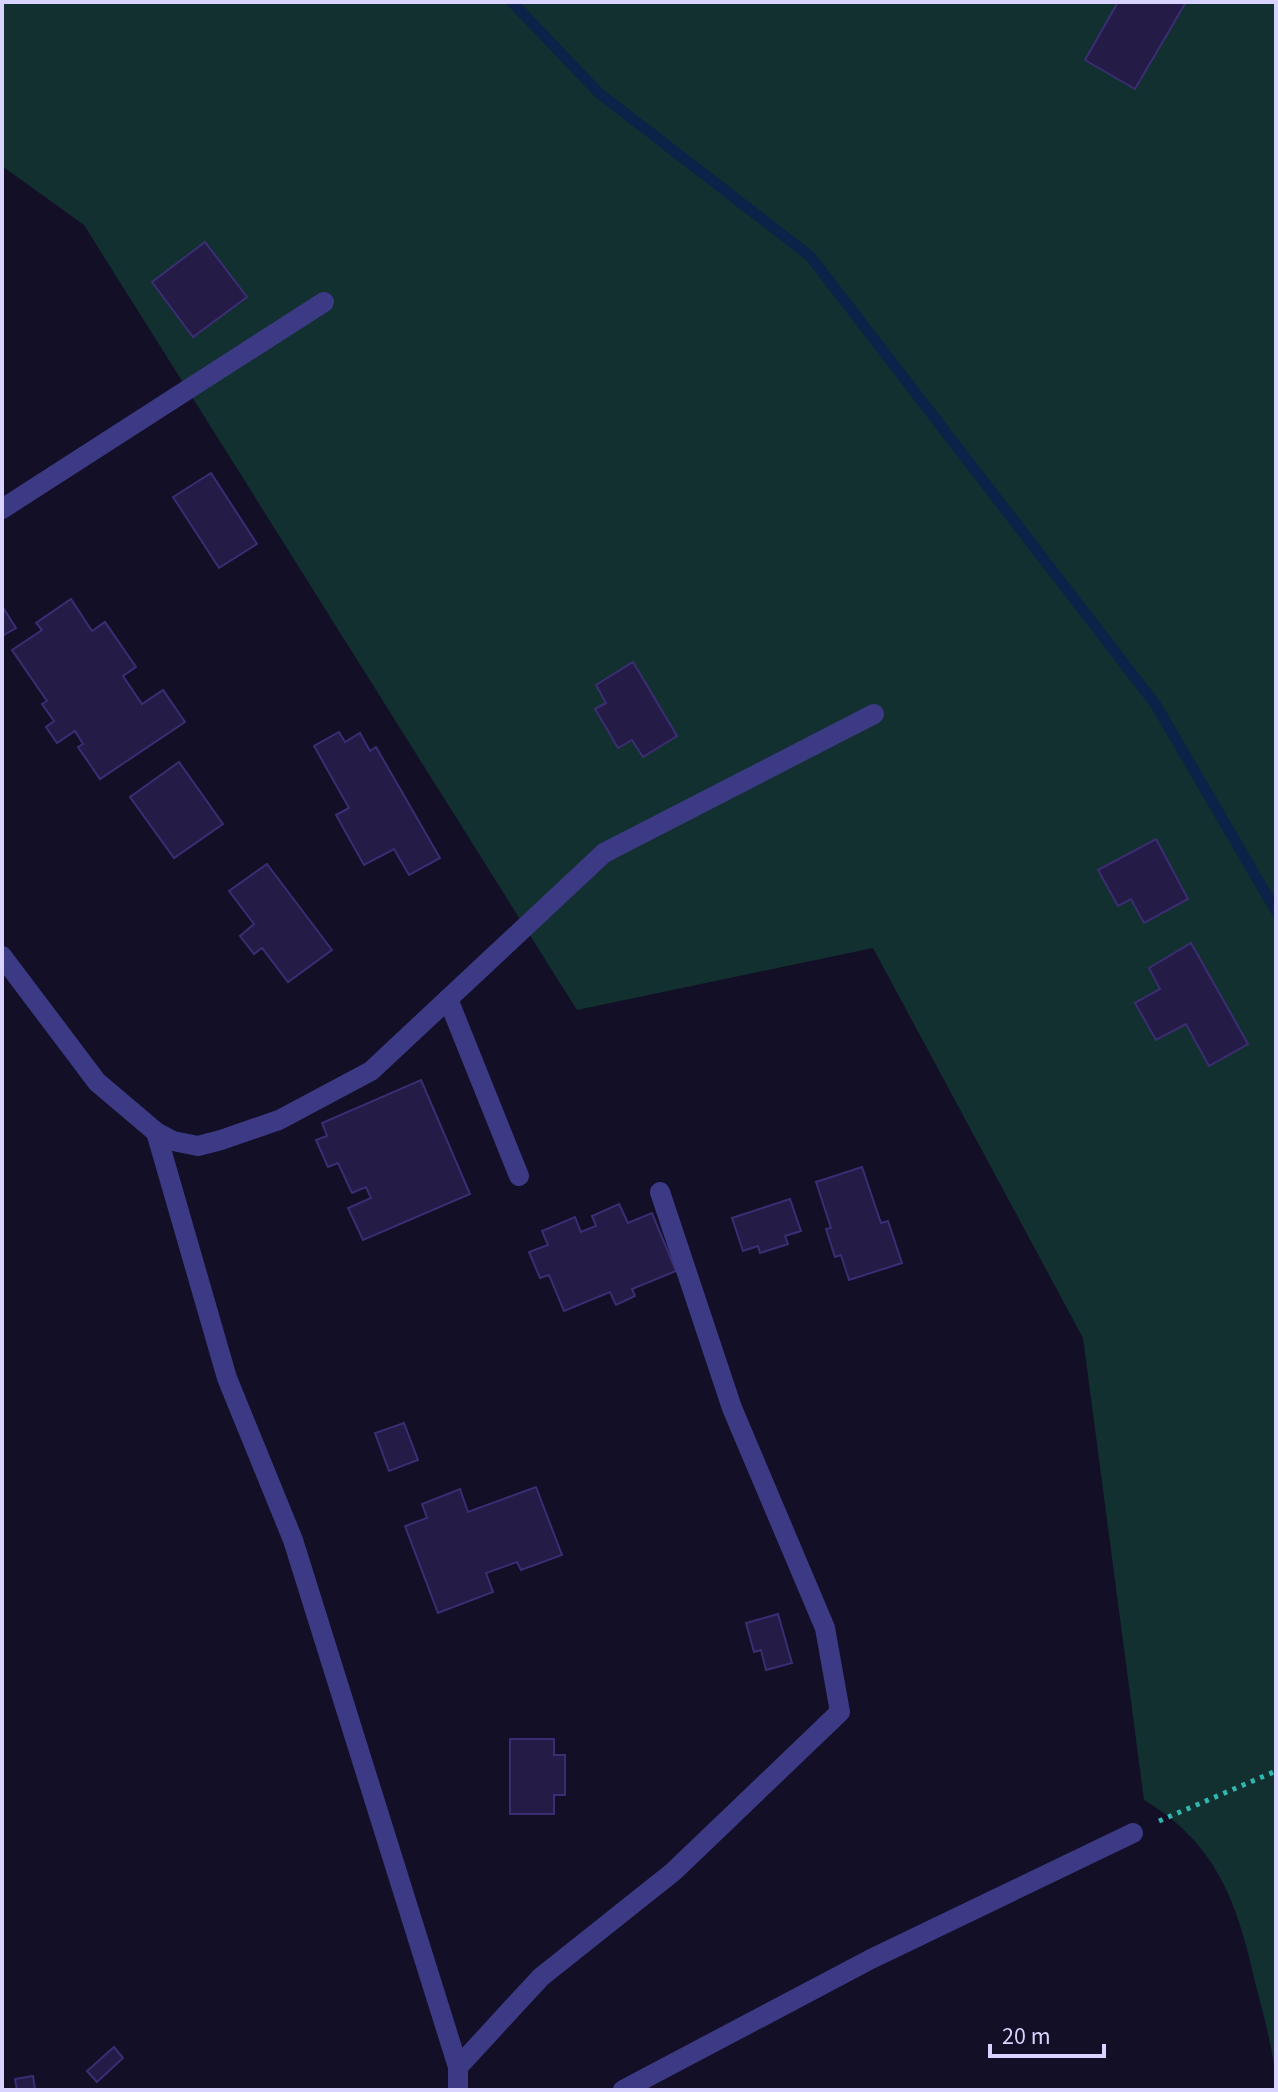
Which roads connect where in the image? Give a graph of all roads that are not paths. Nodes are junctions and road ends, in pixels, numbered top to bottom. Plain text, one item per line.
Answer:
1 (324, 302) dead end
2 (2, 509) edge
3 (874, 714) dead end
4 (2, 956) edge
5 (448, 999) junction
6 (156, 1132) junction
7 (519, 1176) dead end
8 (660, 1192) dead end
9 (1133, 1833) road end
10 (458, 2067) junction
11 (458, 2090) edge
12 (623, 2090) edge

1 - 2 street
3 - 5 street
4 - 6 street
5 - 6 street
5 - 7 street
6 - 10 street
8 - 10 street
9 - 12 street
10 - 11 street

